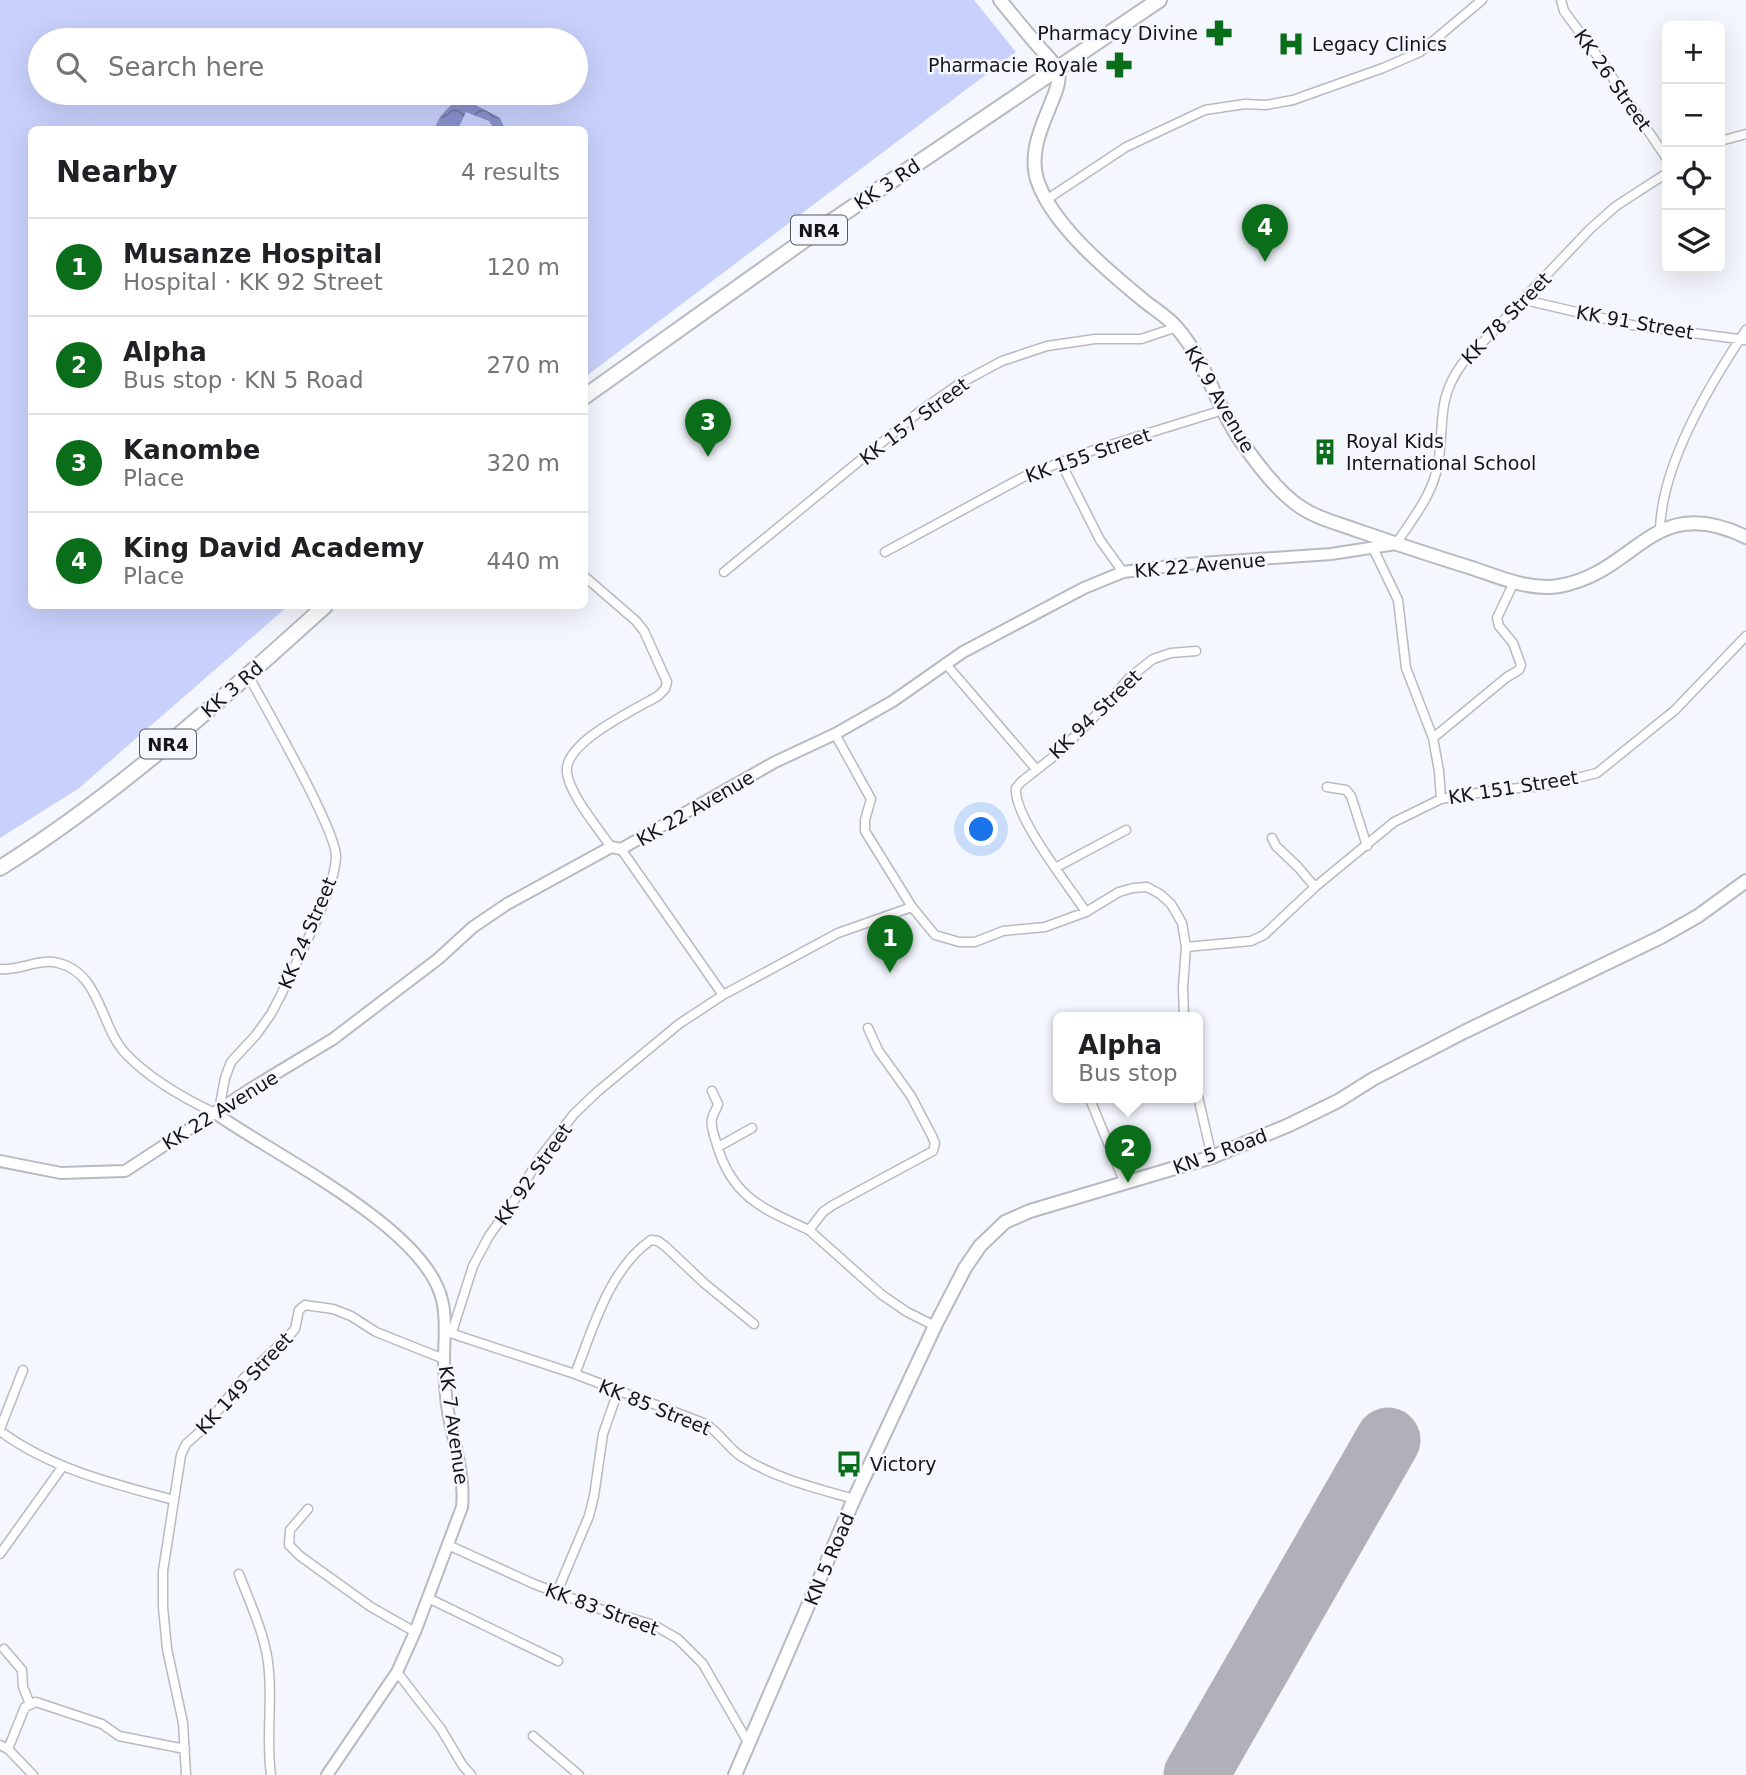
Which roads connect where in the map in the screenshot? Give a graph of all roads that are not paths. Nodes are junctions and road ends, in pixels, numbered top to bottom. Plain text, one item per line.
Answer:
1 (1000, 0) edge
2 (1159, 0) edge
3 (1482, 0) edge
4 (1561, 0) edge
5 (1058, 70) junction
6 (1746, 134) edge
7 (1725, 140) edge
8 (1662, 152) edge
9 (1662, 176) edge
10 (1045, 200) junction
11 (1524, 300) junction
12 (1177, 327) junction
13 (1746, 330) edge
14 (1743, 339) edge
15 (588, 394) edge
16 (1223, 410) junction
17 (1059, 461) junction
18 (1660, 531) junction
19 (1746, 537) edge
20 (1396, 544) junction
21 (1373, 548) junction
22 (885, 552) dead end
23 (724, 572) dead end
24 (1123, 572) junction
25 (588, 579) edge
26 (1514, 582) junction
27 (322, 609) edge
28 (1746, 636) edge
29 (1196, 651) dead end
30 (946, 663) junction
31 (248, 674) junction
32 (835, 734) junction
33 (1433, 738) junction
34 (1037, 769) junction
35 (1326, 787) dead end
36 (1441, 799) junction
37 (1126, 830) dead end
38 (1272, 838) dead end
39 (1367, 846) junction
40 (616, 848) junction
41 (0, 868) edge
42 (1055, 868) junction
43 (1746, 881) edge
44 (1315, 887) junction
45 (912, 907) junction
46 (1086, 912) junction
47 (1186, 947) junction
48 (0, 969) edge
49 (723, 995) junction
50 (1184, 1012) edge
51 (869, 1028) dead end
52 (712, 1091) dead end
53 (1091, 1103) edge
54 (1199, 1103) edge
55 (217, 1112) junction
56 (752, 1128) dead end
57 (718, 1147) junction
58 (1212, 1157) junction
59 (0, 1161) edge
60 (1125, 1184) junction
61 (809, 1230) junction
62 (754, 1324) dead end
63 (935, 1326) junction
64 (448, 1332) junction
65 (444, 1359) junction
66 (23, 1370) dead end
67 (575, 1374) junction
68 (618, 1391) junction
69 (0, 1430) edge
70 (63, 1466) junction
71 (854, 1499) junction
72 (174, 1500) junction
73 (308, 1509) dead end
74 (448, 1545) junction
75 (0, 1554) edge
76 (239, 1574) dead end
77 (557, 1592) junction
78 (428, 1598) junction
79 (415, 1632) junction
80 (4, 1649) dead end
81 (558, 1661) dead end
82 (397, 1672) junction
83 (30, 1704) junction
84 (533, 1736) dead end
85 (749, 1744) junction
86 (4, 1747) edge
87 (185, 1749) junction
88 (33, 1775) edge
89 (186, 1775) edge
90 (271, 1775) edge
91 (327, 1775) edge
92 (471, 1775) edge
93 (579, 1775) edge
94 (735, 1775) edge

1 - 5 main road
2 - 5 highway, KK 3 Rd / NR4
3 - 10 street
4 - 8 street, KK 26 Street
5 - 10 main road, KK 9 Avenue
5 - 15 highway, KK 3 Rd / NR4
6 - 7 street
9 - 11 street, KK 78 Street
10 - 12 main road, KK 9 Avenue
11 - 14 street, KK 91 Street
11 - 20 street, KK 78 Street
12 - 16 main road, KK 9 Avenue
12 - 23 street, KK 157 Street
13 - 14 street
14 - 18 street
16 - 17 street, KK 155 Street
16 - 20 main road, KK 9 Avenue
17 - 22 street, KK 155 Street
17 - 24 street
18 - 19 main road, KK 9 Avenue
18 - 26 main road, KK 9 Avenue
20 - 21 street, KK 22 Avenue
20 - 26 main road, KK 9 Avenue
21 - 24 street, KK 22 Avenue
21 - 33 street
24 - 30 street, KK 22 Avenue
25 - 40 street
26 - 33 street
27 - 31 highway, KK 3 Rd / NR4
28 - 36 street, KK 151 Street
29 - 34 street, KK 94 Street
30 - 32 street, KK 22 Avenue
30 - 34 street, KK 94 Street
31 - 41 highway, KK 3 Rd / NR4
31 - 55 street, KK 24 Street
32 - 40 street, KK 22 Avenue
32 - 45 street
33 - 36 street
34 - 42 street, KK 94 Street
35 - 39 street
36 - 39 street, KK 151 Street
37 - 42 street
38 - 44 street
39 - 44 street, KK 151 Street
40 - 49 street
40 - 55 street, KK 22 Avenue
42 - 46 street, KK 94 Street
43 - 58 main road, KN 5 Road
44 - 47 street, KK 151 Street
45 - 46 street
45 - 49 street, KK 92 Street
46 - 47 street
47 - 50 street
48 - 55 street
49 - 64 street, KK 92 Street
51 - 61 street
52 - 57 street
53 - 60 street
54 - 58 street
55 - 59 street, KK 22 Avenue
55 - 64 street, KK 7 Avenue
56 - 57 street
57 - 61 street
58 - 60 main road, KN 5 Road
60 - 63 main road, KN 5 Road
61 - 63 street
62 - 67 street
63 - 71 main road, KN 5 Road
64 - 65 street, KK 7 Avenue
64 - 67 street, KK 85 Street
65 - 72 street, KK 149 Street
65 - 74 street, KK 7 Avenue
66 - 69 street
67 - 68 street, KK 85 Street
68 - 71 street, KK 85 Street
68 - 77 street
69 - 70 street
70 - 72 street
70 - 75 street
71 - 85 main road, KN 5 Road
72 - 87 street, KK 149 Street
73 - 79 street
74 - 77 street, KK 83 Street
74 - 78 street, KK 7 Avenue
76 - 90 street
77 - 85 street, KK 83 Street
78 - 79 street, KK 7 Avenue
78 - 81 street
79 - 82 street, KK 7 Avenue
80 - 83 street
82 - 91 street, KK 7 Avenue
82 - 92 street
83 - 86 street
83 - 87 street
84 - 93 street
85 - 94 main road, KN 5 Road
86 - 88 street
87 - 89 street, KK 149 Street

